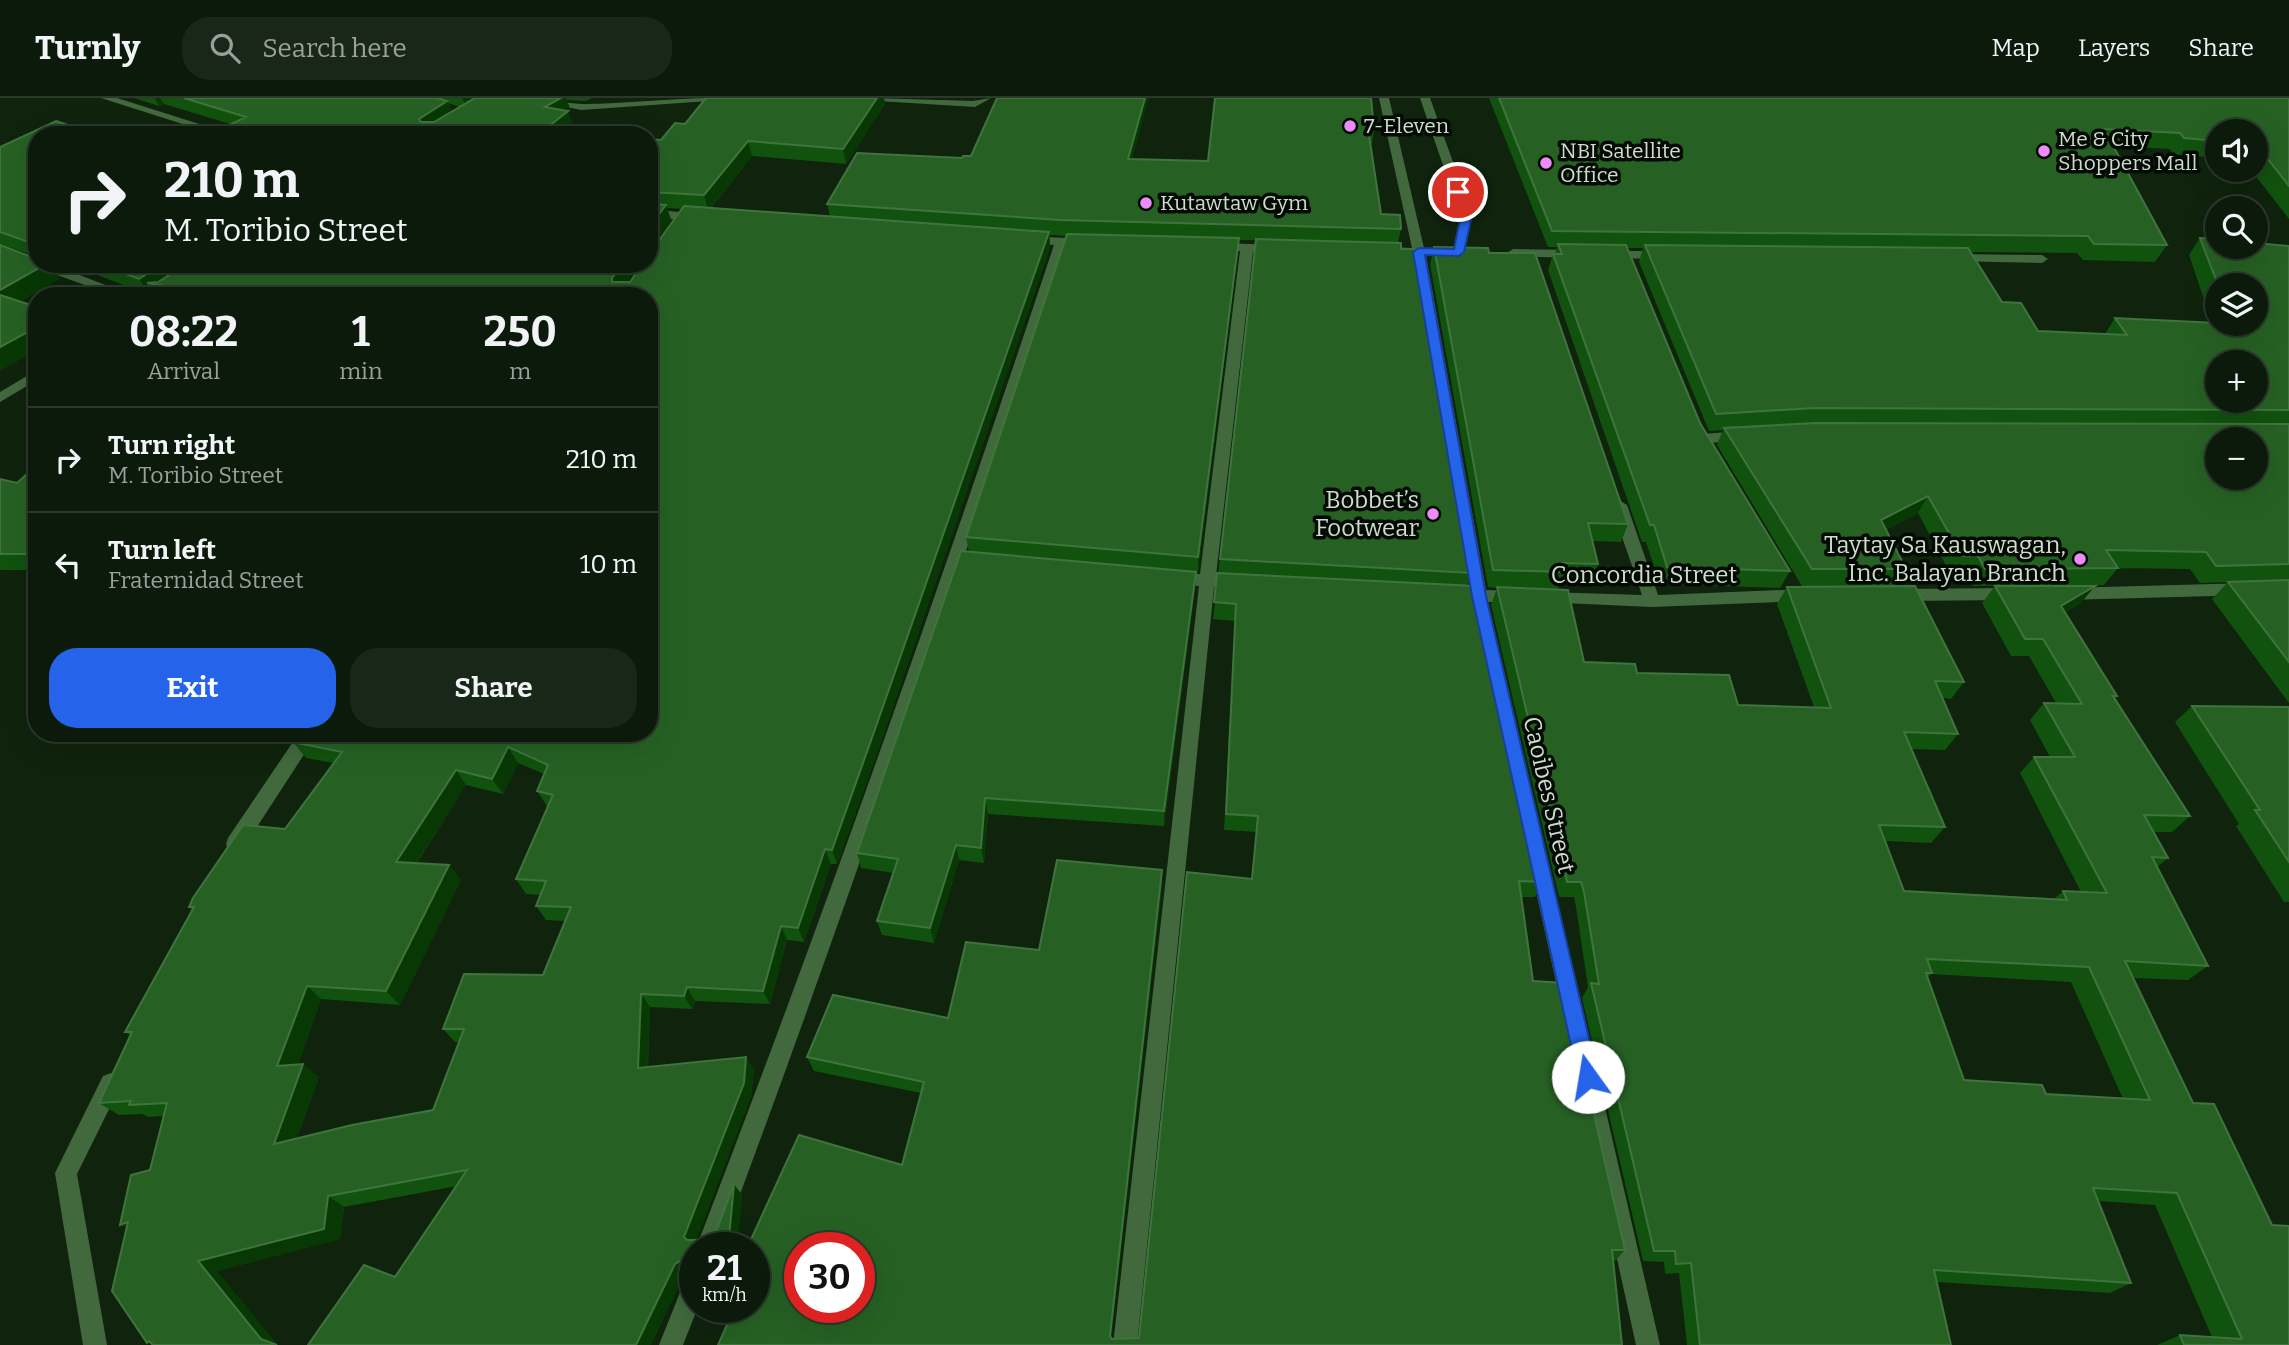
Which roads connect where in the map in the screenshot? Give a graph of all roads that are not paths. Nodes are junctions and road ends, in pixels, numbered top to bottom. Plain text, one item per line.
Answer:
1 (106, 98) edge
2 (528, 98) edge
3 (709, 98) edge
4 (878, 98) edge
5 (986, 98) edge
6 (1384, 98) edge
7 (1425, 98) edge
8 (199, 126) edge
9 (658, 215) edge
10 (710, 219) edge
11 (1007, 239) edge
12 (1061, 242) junction
13 (1101, 243) edge
14 (1207, 247) edge
15 (1247, 248) junction
16 (1287, 249) edge
17 (1379, 251) edge
18 (1419, 252) junction
19 (1496, 253) edge
20 (1682, 256) edge
21 (1931, 258) edge
22 (2042, 259) dead end
23 (64, 273) edge
24 (103, 287) edge
25 (28, 380) edge
26 (0, 398) edge
27 (1754, 436) edge
28 (1703, 438) edge
29 (1613, 485) edge
30 (1151, 576) edge
31 (1207, 581) junction
32 (1261, 584) edge
33 (2289, 588) edge
34 (1438, 594) edge
35 (1824, 595) edge
36 (1879, 595) edge
37 (1479, 596) junction
38 (1652, 601) junction
39 (303, 742) edge
40 (224, 860) edge
41 (120, 1065) edge
42 (714, 1232) edge
43 (680, 1323) edge
44 (95, 1345) edge
45 (671, 1345) edge
46 (1125, 1345) edge
47 (1648, 1345) edge

1 - 8 street
2 - 3 street
4 - 5 street
6 - 18 street, Caoibes Street
7 - 18 street
9 - 10 street
11 - 12 street
12 - 13 street
12 - 42 street
14 - 15 street
15 - 16 street
15 - 31 street
17 - 18 street
18 - 37 street, Caoibes Street
19 - 20 street
21 - 22 street
23 - 24 street
25 - 26 street
27 - 28 street
29 - 38 street
30 - 31 street
31 - 32 street
31 - 46 street
33 - 36 street
34 - 37 street, Concordia Street
35 - 38 street, Concordia Street
37 - 38 street, Concordia Street
37 - 47 street, Caoibes Street
39 - 40 street
41 - 44 street
43 - 45 street

